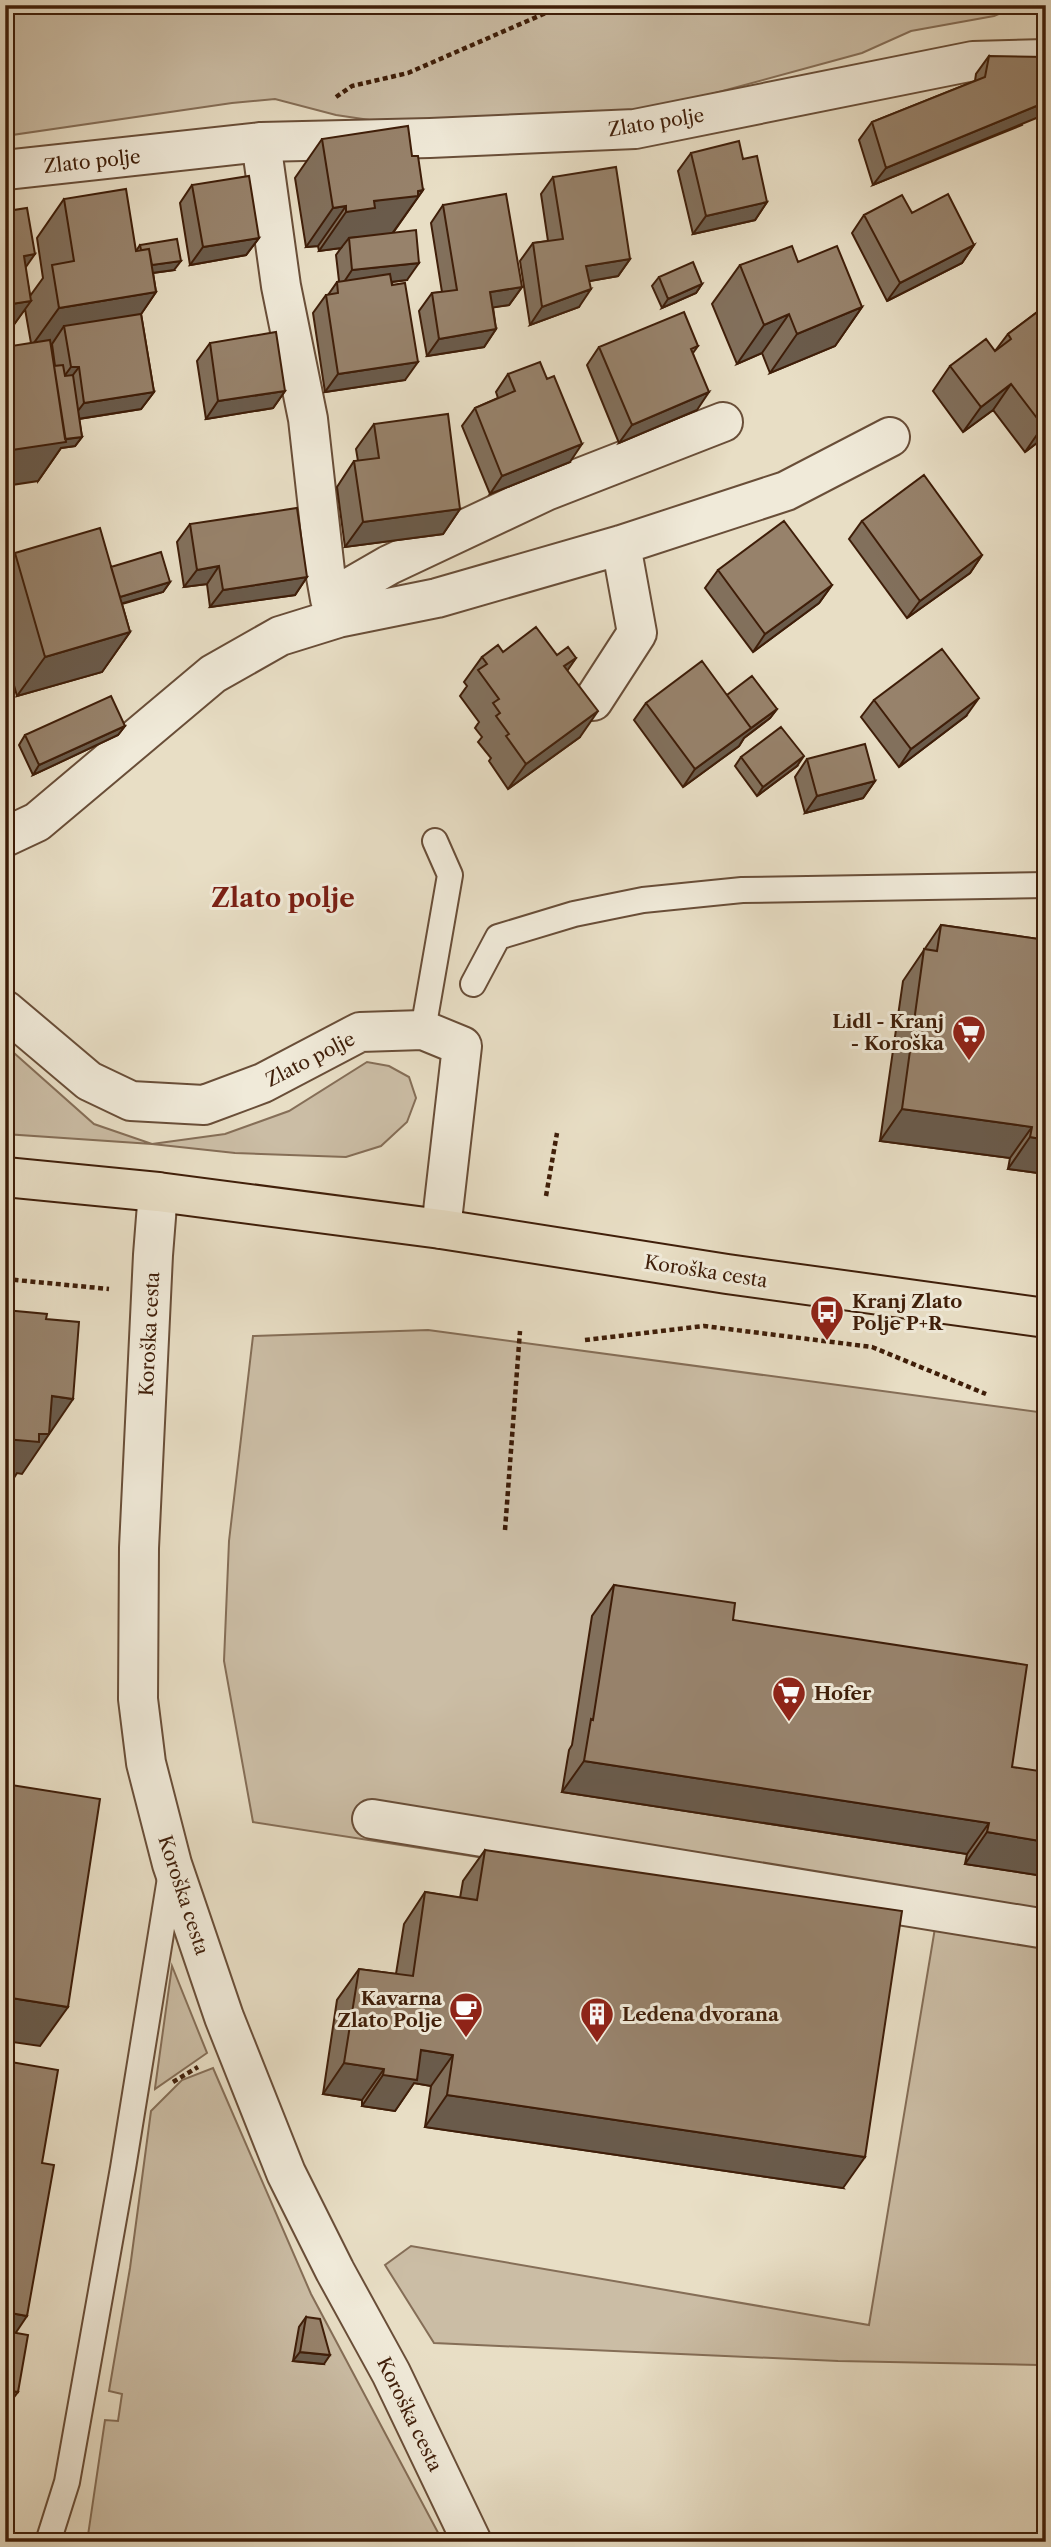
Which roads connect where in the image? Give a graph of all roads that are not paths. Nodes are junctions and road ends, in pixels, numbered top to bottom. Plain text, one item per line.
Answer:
1 (1046, 59) edge
2 (261, 142) junction
3 (5, 170) edge
4 (723, 422) dead end
5 (890, 437) dead end
6 (621, 545) junction
7 (334, 608) junction
8 (593, 701) edge
9 (5, 837) edge
10 (435, 841) dead end
11 (1046, 886) edge
12 (473, 984) dead end
13 (5, 1010) edge
14 (423, 1030) junction
15 (5, 1177) edge
16 (158, 1192) junction
17 (441, 1229) junction
18 (1046, 1318) edge
19 (372, 1819) dead end
20 (172, 1864) junction
21 (1046, 1929) edge
22 (48, 2542) edge
23 (472, 2542) edge

1 - 2 street, Zlato polje
2 - 3 street, Zlato polje
2 - 7 street
4 - 7 street
5 - 6 street
6 - 7 street
6 - 8 street
7 - 9 street
10 - 14 lane
11 - 12 lane
13 - 14 street, Zlato polje
14 - 17 street, Zlato polje
15 - 16 main road, Koroška cesta
16 - 17 main road, Koroška cesta
16 - 20 street, Koroška cesta
17 - 18 main road, Koroška cesta
19 - 21 street
20 - 22 lane
20 - 23 street, Koroška cesta

